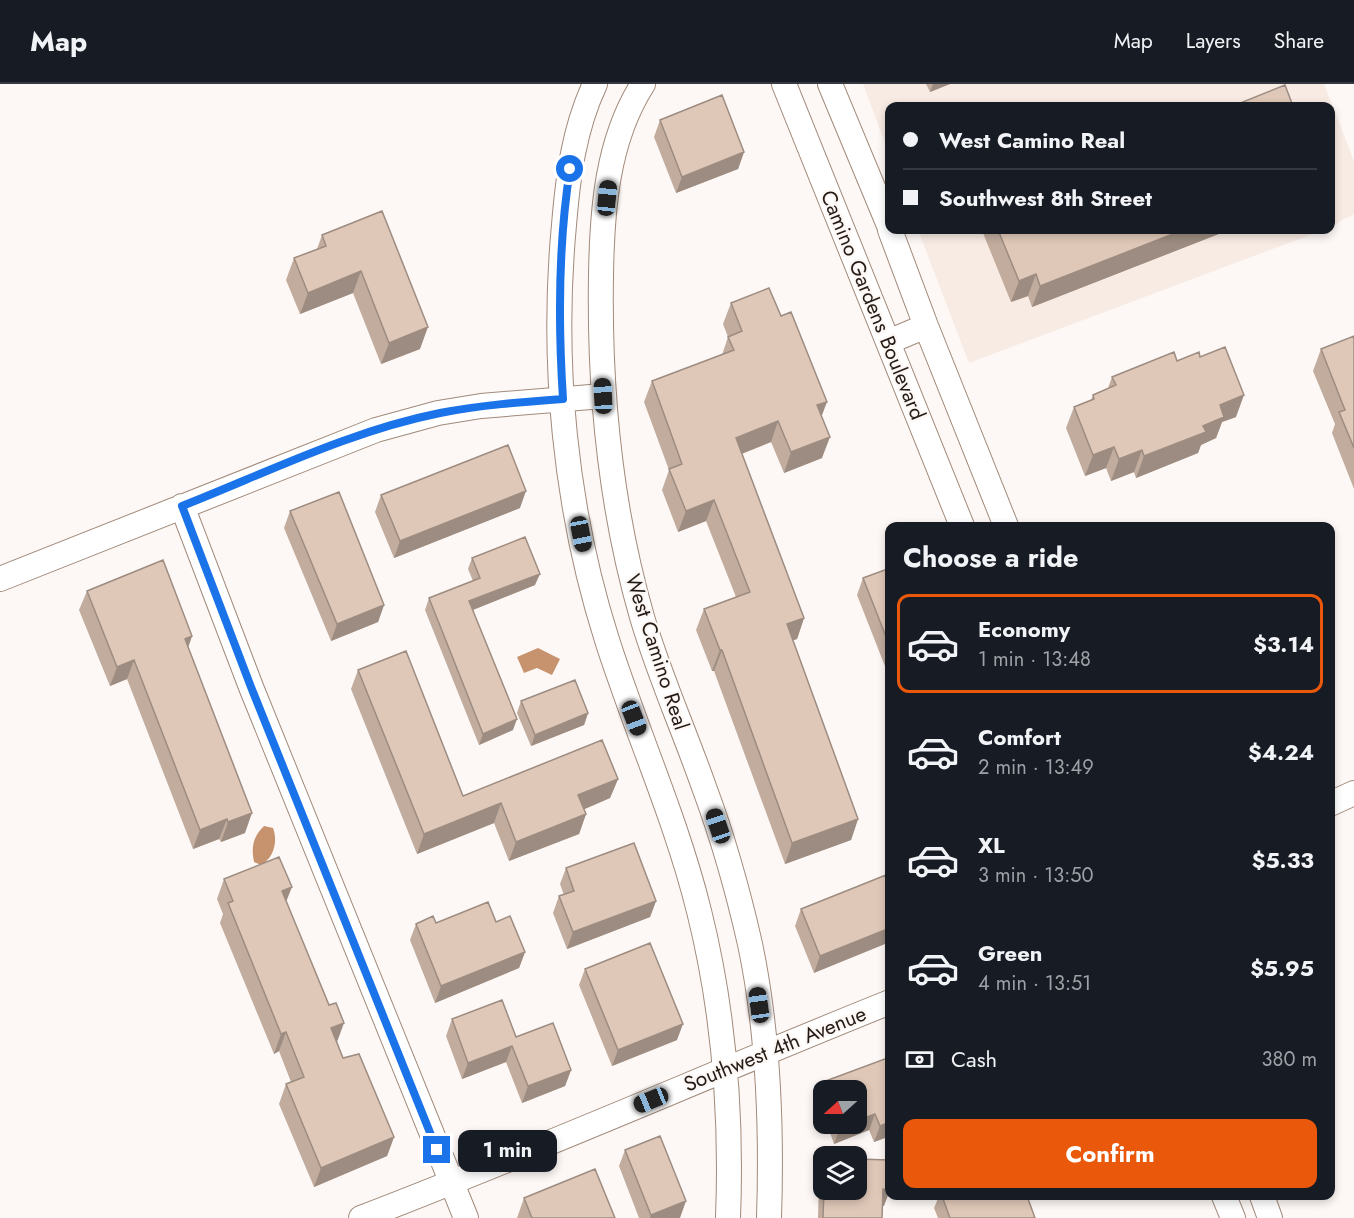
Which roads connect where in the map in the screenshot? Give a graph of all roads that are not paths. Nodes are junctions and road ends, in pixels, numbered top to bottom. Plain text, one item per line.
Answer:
1 (595, 84) edge
2 (643, 84) edge
3 (784, 84) edge
4 (830, 84) edge
5 (885, 217) edge
6 (892, 234) edge
7 (926, 326) junction
8 (888, 342) junction
9 (603, 396) junction
10 (563, 399) junction
11 (182, 506) junction
12 (960, 522) edge
13 (1004, 522) edge
14 (0, 579) edge
15 (1354, 793) edge
16 (1335, 802) edge
17 (885, 1004) edge
18 (765, 1053) junction
19 (725, 1069) junction
20 (451, 1184) junction
21 (1226, 1200) edge
22 (1263, 1200) edge
23 (361, 1218) edge
24 (465, 1218) edge
25 (728, 1218) edge
26 (769, 1218) edge
27 (1233, 1218) edge
28 (1270, 1218) edge

1 - 10 street, West Camino Real
2 - 9 street, West Camino Real
3 - 8 street, Camino Gardens Boulevard
4 - 5 street, Camino Gardens Boulevard
6 - 7 street, Camino Gardens Boulevard
7 - 8 street
7 - 13 street, Camino Gardens Boulevard
8 - 12 street, Camino Gardens Boulevard
9 - 10 street
9 - 18 street, West Camino Real
10 - 11 street
10 - 19 street, West Camino Real
11 - 14 street
11 - 20 street
15 - 16 street
17 - 18 street, Southwest 4th Avenue
18 - 19 street, Southwest 4th Avenue
18 - 26 street, West Camino Real
19 - 20 street, Southwest 4th Avenue
19 - 25 street, West Camino Real
20 - 23 street, Southwest 4th Avenue
20 - 24 street
21 - 27 street
22 - 28 street

